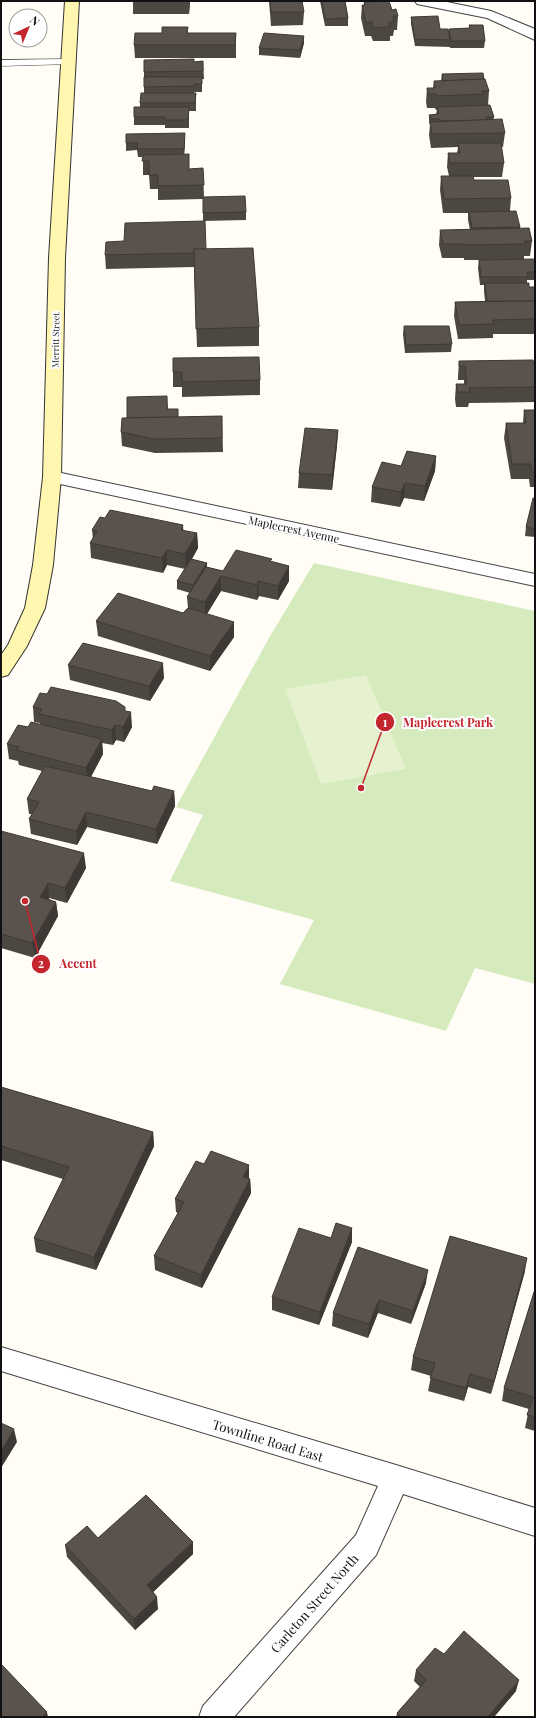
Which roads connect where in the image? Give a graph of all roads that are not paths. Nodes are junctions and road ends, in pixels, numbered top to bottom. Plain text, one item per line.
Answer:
1 (72, 1) edge
2 (422, 1) edge
3 (535, 36) edge
4 (68, 62) junction
5 (1, 63) edge
6 (52, 477) junction
7 (535, 580) edge
8 (1, 670) edge
9 (1, 1359) edge
10 (396, 1478) junction
11 (535, 1522) edge
12 (214, 1717) edge

1 - 4 main road, Merritt Street
2 - 3 street
4 - 5 lane
4 - 6 main road, Merritt Street
6 - 7 street, Maplecrest Avenue
6 - 8 main road, Merritt Street
9 - 10 street, Townline Road East
10 - 11 street, Townline Road East
10 - 12 street, Carleton Street North

